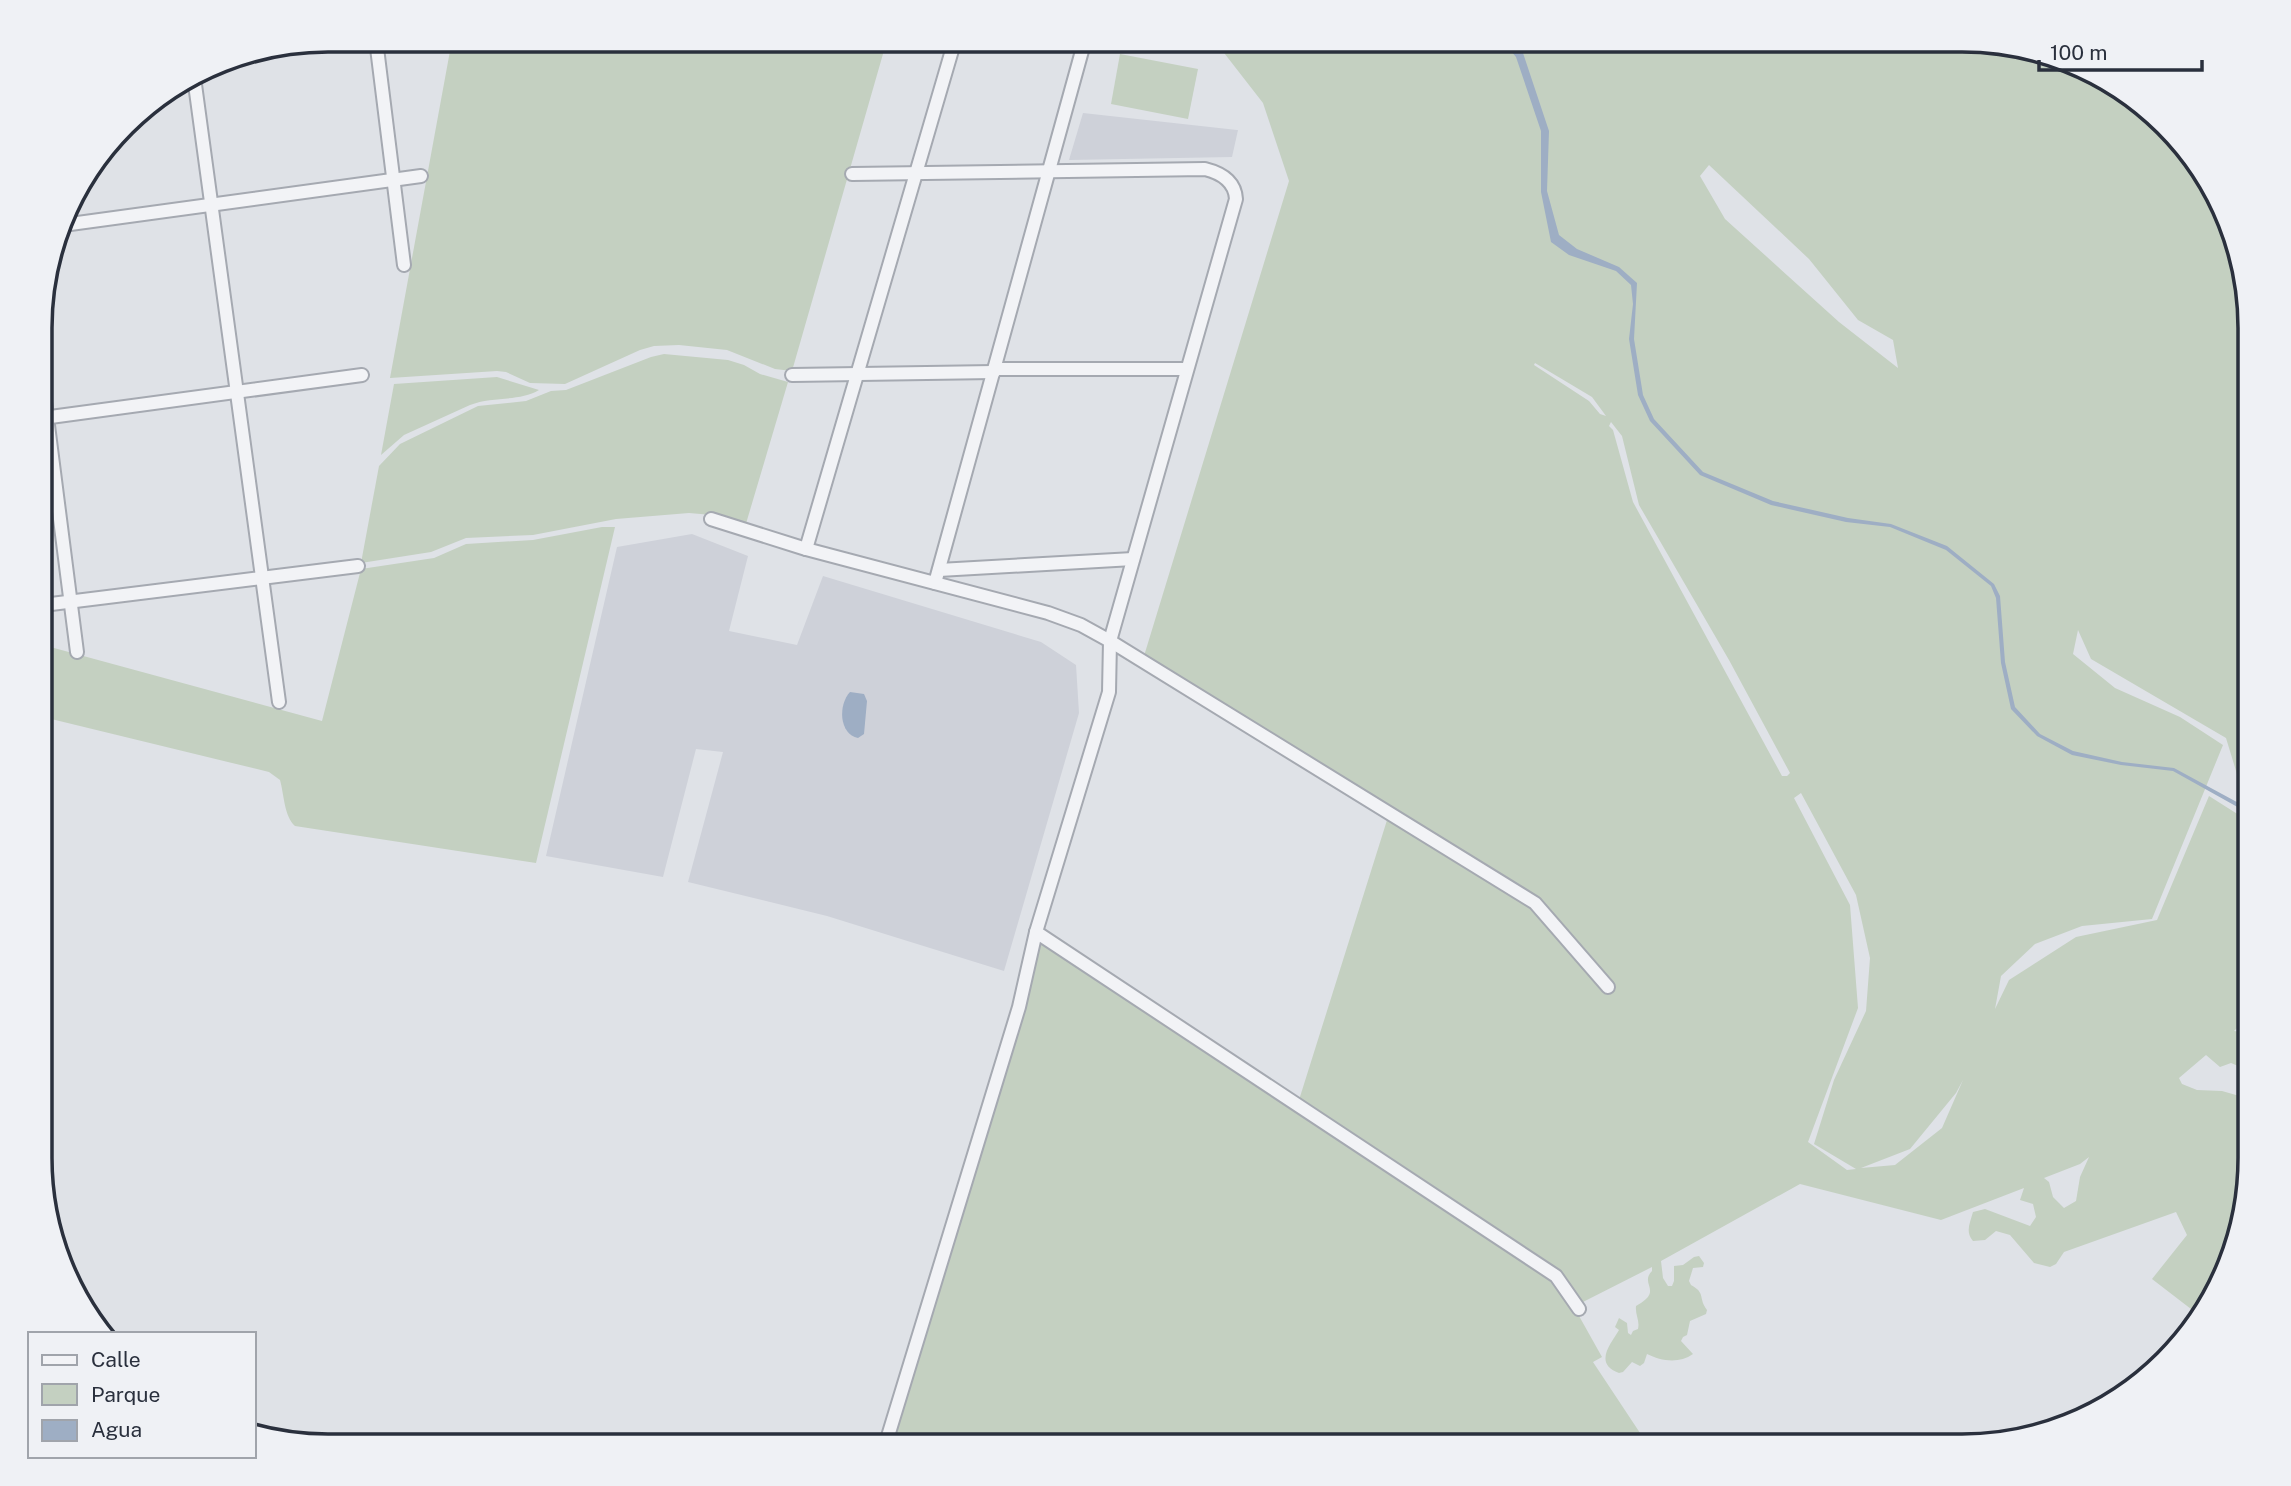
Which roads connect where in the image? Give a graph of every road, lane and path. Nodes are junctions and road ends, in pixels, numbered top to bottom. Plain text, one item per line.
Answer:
1 (377, 52) edge
2 (951, 52) edge
3 (1082, 52) edge
4 (195, 87) edge
5 (1049, 172) junction
6 (916, 173) junction
7 (852, 174) dead end
8 (421, 176) dead end
9 (393, 180) junction
10 (212, 205) junction
11 (74, 224) edge
12 (404, 265) dead end
13 (1187, 369) junction
14 (994, 370) junction
15 (857, 374) junction
16 (362, 375) dead end
17 (792, 375) dead end
18 (237, 392) junction
19 (52, 417) edge
20 (52, 467) edge
21 (711, 519) dead end
22 (806, 549) junction
23 (1133, 559) junction
24 (358, 566) dead end
25 (262, 577) junction
26 (937, 577) junction
27 (71, 601) junction
28 (52, 604) edge
29 (1110, 641) junction
30 (77, 652) dead end
31 (279, 702) dead end
32 (1036, 932) junction
33 (1608, 987) dead end
34 (1579, 1309) dead end
35 (889, 1434) edge

1 - 9 street
2 - 6 street
3 - 5 street
4 - 10 street
5 - 6 street
5 - 13 street
5 - 14 street
6 - 7 street
6 - 15 street
8 - 9 street
9 - 10 street
9 - 12 street
10 - 11 street
10 - 18 street
13 - 14 street
13 - 23 street
14 - 15 street
14 - 26 street
15 - 17 street
15 - 22 street
16 - 18 street
18 - 19 street
18 - 25 street
20 - 27 street
21 - 22 street
22 - 26 street
23 - 26 street
23 - 29 street
24 - 25 street
25 - 27 street
25 - 31 street
26 - 29 street
27 - 28 street
27 - 30 street
29 - 32 street
29 - 33 street
32 - 34 street
32 - 35 street

